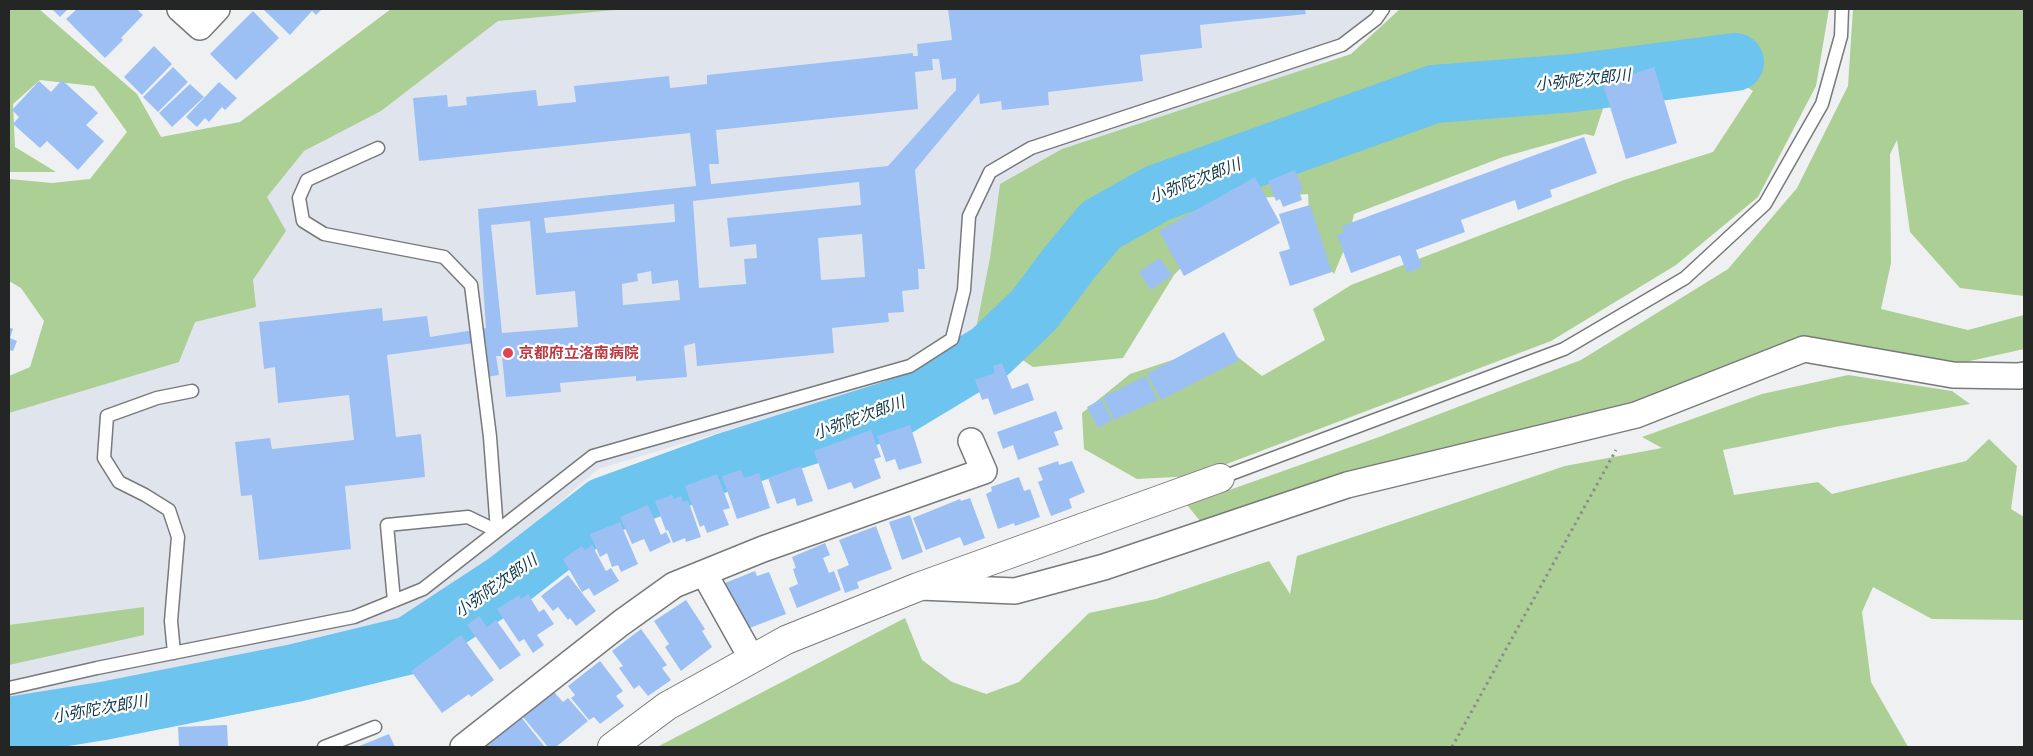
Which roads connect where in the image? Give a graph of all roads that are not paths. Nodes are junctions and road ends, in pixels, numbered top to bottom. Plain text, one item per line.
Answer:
1 (180, 9) edge
2 (217, 9) edge
3 (1383, 9) edge
4 (1842, 9) edge
5 (378, 148) dead end
6 (2024, 374) edge
7 (192, 391) dead end
8 (971, 441) dead end
9 (1220, 478) joint
10 (497, 531) junction
11 (704, 573) junction
12 (918, 587) junction
13 (394, 601) junction
14 (174, 653) junction
15 (752, 659) junction
16 (9, 688) edge
17 (375, 727) dead end
18 (324, 747) edge
19 (463, 747) edge
20 (612, 747) edge

1 - 2 street
3 - 10 lane
4 - 9 lane
5 - 10 lane
6 - 12 street
7 - 14 lane
8 - 11 street
9 - 12 street
10 - 13 lane
10 - 13 lane
11 - 15 street
11 - 19 street
12 - 15 street
13 - 14 lane
14 - 16 lane
15 - 20 street
17 - 18 lane

